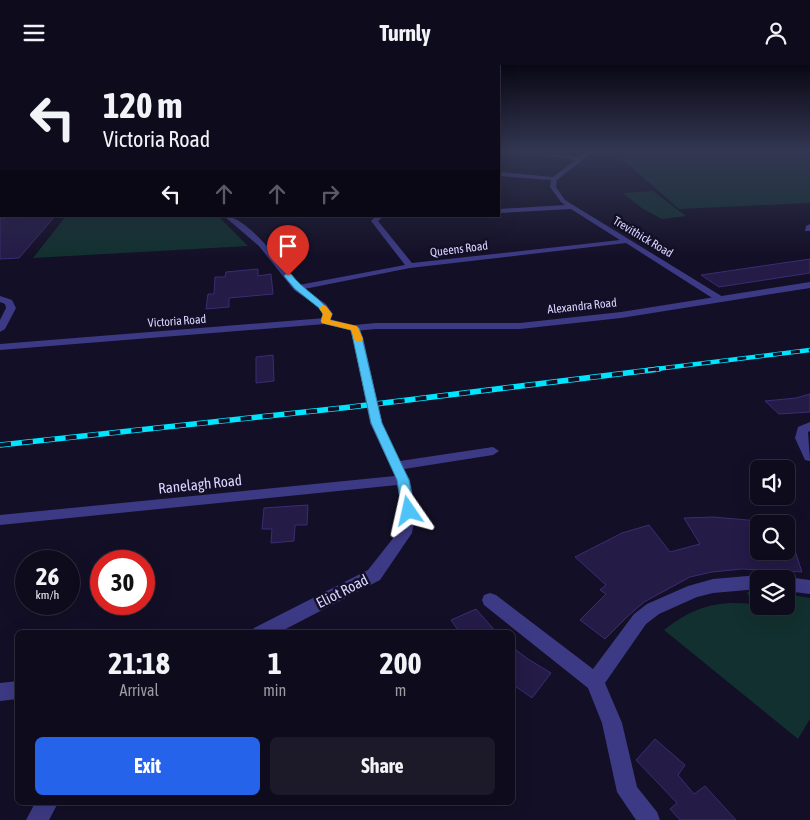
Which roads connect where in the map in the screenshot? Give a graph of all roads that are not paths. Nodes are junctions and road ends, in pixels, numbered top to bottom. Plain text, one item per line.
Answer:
1 (553, 186) edge
2 (570, 207) junction
3 (500, 211) edge
4 (228, 217) edge
5 (380, 217) edge
6 (626, 241) junction
7 (410, 266) junction
8 (810, 285) edge
9 (297, 288) junction
10 (0, 299) edge
11 (720, 299) junction
12 (325, 321) junction
13 (354, 328) junction
14 (0, 329) edge
15 (0, 347) edge
16 (810, 425) edge
17 (493, 451) dead end
18 (810, 457) edge
19 (396, 466) junction
20 (403, 480) junction
21 (0, 520) edge
22 (750, 583) edge
23 (795, 585) edge
24 (810, 587) edge
25 (490, 600) dead end
26 (266, 630) edge
27 (595, 682) junction
28 (15, 690) edge
29 (0, 692) edge
30 (46, 805) edge
31 (37, 820) edge
32 (649, 820) edge

1 - 2 street, Trevithick Road
2 - 3 street
2 - 6 street, Trevithick Road
4 - 9 street
5 - 7 street
6 - 7 street, Queens Road
6 - 11 street, Trevithick Road
7 - 9 street, Queens Road
8 - 11 street, Alexandra Road
9 - 12 street
10 - 14 street
11 - 13 street, Alexandra Road
12 - 13 street, Victoria Road
12 - 15 street, Victoria Road
13 - 19 street, Eliot Road
16 - 18 street
17 - 19 street
19 - 20 street, Eliot Road
20 - 21 street, Ranelagh Road
20 - 26 street, Eliot Road
22 - 27 street
23 - 24 street
25 - 27 street
27 - 32 street
28 - 29 street
30 - 31 street

